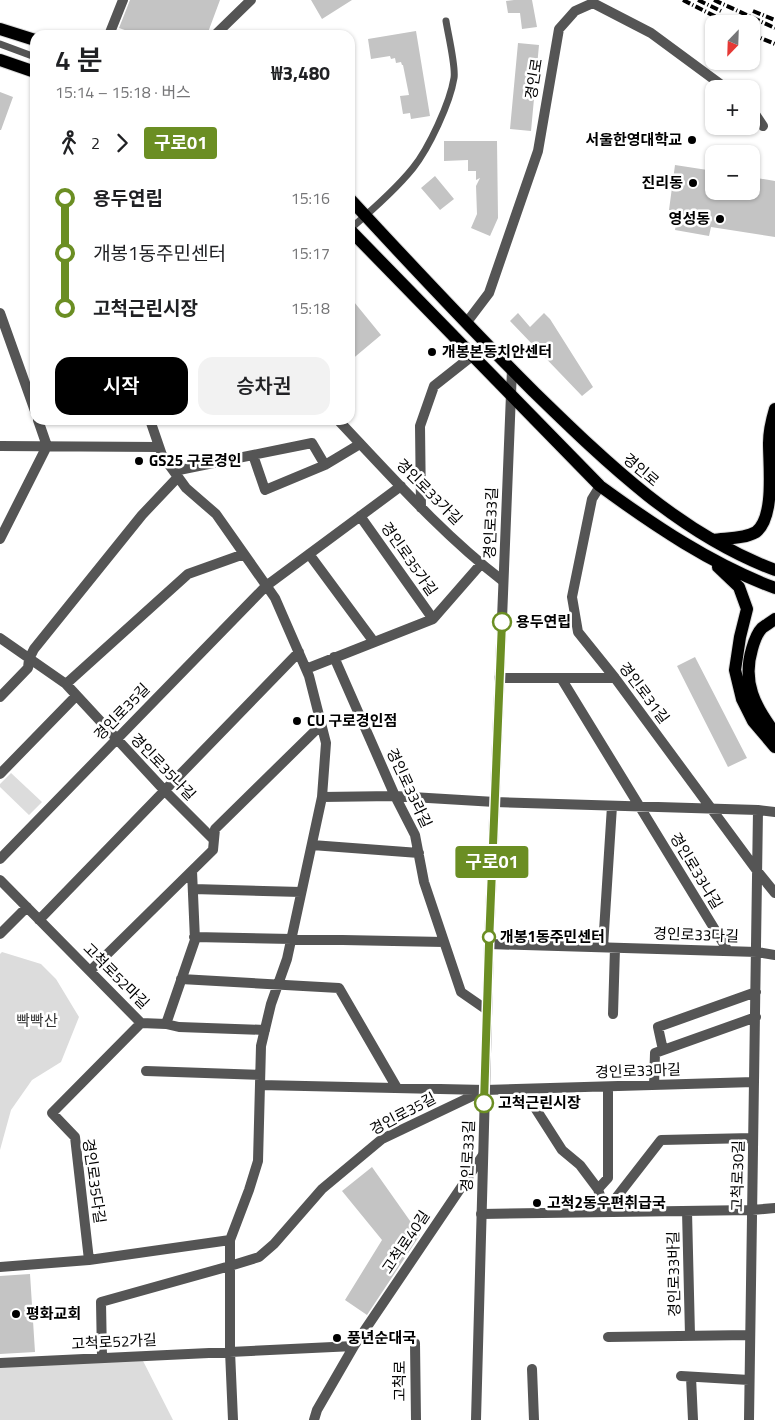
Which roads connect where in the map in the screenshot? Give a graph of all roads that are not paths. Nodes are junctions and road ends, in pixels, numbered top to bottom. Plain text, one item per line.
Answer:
1 (123, 0) edge
2 (251, 0) edge
3 (446, 21) dead end
4 (0, 29) edge
5 (111, 30) edge
6 (220, 30) edge
7 (30, 38) edge
8 (30, 42) edge
9 (0, 44) edge
10 (30, 54) edge
11 (0, 60) edge
12 (30, 70) edge
13 (715, 80) edge
14 (760, 122) edge
15 (763, 126) dead end
16 (355, 204) edge
17 (366, 216) junction
18 (355, 226) edge
19 (355, 235) edge
20 (0, 313) edge
21 (467, 322) junction
22 (472, 356) junction
23 (512, 369) junction
24 (511, 396) junction
25 (30, 397) edge
26 (775, 409) edge
27 (40, 425) edge
28 (152, 425) edge
29 (343, 425) edge
30 (360, 444) junction
31 (0, 446) edge
32 (46, 446) junction
33 (159, 447) junction
34 (253, 455) junction
35 (325, 464) junction
36 (176, 474) junction
37 (401, 486) junction
38 (600, 486) junction
39 (421, 508) junction
40 (360, 516) junction
41 (0, 539) edge
42 (712, 540) junction
43 (244, 554) junction
44 (309, 554) junction
45 (707, 557) junction
46 (481, 564) junction
47 (775, 570) edge
48 (503, 581) junction
49 (266, 586) junction
50 (775, 588) edge
51 (433, 619) junction
52 (775, 619) edge
53 (0, 638) edge
54 (374, 642) junction
55 (299, 652) junction
56 (334, 657) junction
57 (29, 659) junction
58 (306, 669) junction
59 (499, 678) junction
60 (562, 678) junction
61 (615, 678) junction
62 (66, 684) junction
63 (76, 696) junction
64 (0, 697) edge
65 (322, 725) junction
66 (775, 733) edge
67 (116, 740) junction
68 (775, 747) edge
69 (0, 774) edge
70 (165, 791) junction
71 (395, 796) junction
72 (322, 797) junction
73 (494, 802) junction
74 (612, 806) junction
75 (640, 807) junction
76 (711, 809) junction
77 (758, 810) junction
78 (775, 812) edge
79 (214, 840) junction
80 (312, 845) junction
81 (418, 853) junction
82 (0, 858) edge
83 (192, 870) junction
84 (758, 872) junction
85 (0, 880) edge
86 (193, 889) junction
87 (301, 892) junction
88 (775, 893) edge
89 (26, 907) junction
90 (39, 920) junction
91 (0, 934) edge
92 (194, 937) junction
93 (291, 939) junction
94 (444, 942) junction
95 (489, 944) junction
96 (603, 947) junction
97 (615, 948) junction
98 (728, 951) junction
99 (757, 952) junction
100 (775, 955) edge
101 (90, 971) junction
102 (181, 979) junction
103 (278, 984) junction
104 (756, 992) junction
105 (487, 1010) junction
106 (613, 1014) dead end
107 (756, 1017) junction
108 (142, 1023) junction
109 (166, 1024) junction
110 (265, 1030) junction
111 (663, 1050) junction
112 (146, 1071) dead end
113 (260, 1080) junction
114 (754, 1082) junction
115 (654, 1085) junction
116 (608, 1086) junction
117 (397, 1088) junction
118 (523, 1089) junction
119 (485, 1090) junction
120 (52, 1113) joint
121 (754, 1138) junction
122 (483, 1155) junction
123 (598, 1189) junction
124 (775, 1208) edge
125 (752, 1210) junction
126 (688, 1211) junction
127 (604, 1212) junction
128 (482, 1214) junction
129 (230, 1240) junction
130 (90, 1260) junction
131 (230, 1266) junction
132 (0, 1267) edge
133 (690, 1335) junction
134 (750, 1335) junction
135 (608, 1337) dead end
136 (415, 1343) dead end
137 (354, 1346) junction
138 (230, 1351) junction
139 (102, 1357) junction
140 (0, 1363) edge
141 (532, 1369) dead end
142 (749, 1380) junction
143 (233, 1420) edge
144 (314, 1420) edge
145 (416, 1420) edge
146 (476, 1420) edge
147 (534, 1420) edge
148 (693, 1420) edge
149 (749, 1420) edge

1 - 5 street
2 - 6 street
3 - 17 lane
4 - 7 main road
4 - 8 lane
9 - 10 lane
11 - 12 main road
13 - 21 street, 경인로
14 - 15 street
16 - 17 main road, 경인로
17 - 18 lane
17 - 21 main road, 경인로
19 - 22 main road
20 - 25 street
21 - 23 main road, 경인로
22 - 24 main road
22 - 39 street
23 - 24 street, 경인로33길
23 - 42 main road, 경인로
24 - 38 main road
24 - 48 street, 경인로33길
26 - 42 main road
27 - 32 street
28 - 33 street
29 - 30 street, 경인로33가길
30 - 35 street
30 - 37 street, 경인로33가길
31 - 32 street
32 - 33 street
32 - 41 street
33 - 36 street
34 - 35 street
34 - 35 street
34 - 36 street
36 - 43 street
36 - 57 street
37 - 39 street, 경인로33가길
37 - 40 street, 경인로35길
38 - 45 main road
38 - 61 street, 경인로31길
39 - 46 street, 경인로33가길
40 - 44 street, 경인로35길
40 - 51 street, 경인로35가길
42 - 47 main road, 경인로
43 - 49 street
43 - 62 street
44 - 49 street, 경인로35길
44 - 54 street
45 - 50 main road
45 - 68 main road
46 - 48 street, 경인로33가길
46 - 51 street, 경인로35가길
48 - 59 street, 경인로33길
49 - 55 street
49 - 67 street, 경인로35길
51 - 54 street, 경인로35가길
52 - 66 main road
53 - 57 street, 경인로35나길
54 - 56 street, 경인로35가길
55 - 58 street
55 - 70 street
56 - 58 street, 경인로35가길
56 - 71 street, 경인로33라길
57 - 62 street, 경인로35나길
57 - 64 street
58 - 65 street
59 - 60 street
59 - 73 street, 경인로33길
60 - 61 street
60 - 75 street, 경인로33나길
61 - 76 street, 경인로31길
62 - 63 street, 경인로35나길
63 - 67 street, 경인로35나길
63 - 69 street
65 - 72 street
65 - 79 street
67 - 70 street, 경인로35나길
67 - 82 street, 경인로35길
70 - 79 street, 경인로35나길
70 - 90 street
71 - 72 street
71 - 73 street
71 - 81 street, 경인로33라길
72 - 80 street
73 - 74 street, 경인로33나길
73 - 95 street, 경인로33길
74 - 75 street, 경인로33나길
74 - 96 street
75 - 76 street, 경인로33나길
75 - 98 street, 경인로33나길
76 - 77 street, 경인로33나길
76 - 84 street, 경인로31길
77 - 78 street
77 - 84 street, 고척로30길
79 - 83 street
80 - 81 street
80 - 87 street
81 - 94 street, 경인로33라길
83 - 86 street
83 - 101 street
84 - 88 street, 경인로31길
84 - 99 street, 고척로30길
85 - 89 street, 고척로52마길
86 - 87 street
86 - 92 street
87 - 93 street
89 - 90 street, 고척로52마길
89 - 91 street
90 - 101 street, 고척로52마길
92 - 93 street
92 - 102 street
93 - 94 street
93 - 103 street
94 - 105 street, 경인로33라길
95 - 96 street, 경인로33다길
95 - 105 street, 경인로33길
96 - 97 street, 경인로33다길
97 - 98 street, 경인로33다길
97 - 106 street
98 - 99 street, 경인로33다길
99 - 100 street, 경인로33다길
99 - 104 street, 고척로30길
101 - 108 street, 고척로52마길
102 - 103 street, 경인로35길
102 - 109 street
103 - 110 street
103 - 117 street, 경인로35길
104 - 107 street, 고척로30길
104 - 111 street
105 - 119 street, 경인로33길
107 - 111 street
107 - 114 street, 고척로30길
108 - 109 street
108 - 120 street, 고척로52마길
109 - 110 street
110 - 113 street
111 - 115 street
112 - 113 street, 경인로35길
113 - 117 street, 경인로35길
113 - 129 street
114 - 115 street, 경인로33마길
114 - 121 street, 고척로30길
115 - 116 street, 경인로33마길
116 - 118 street, 경인로33마길
116 - 123 street
117 - 119 street, 경인로35길
118 - 119 street, 경인로33마길
118 - 123 street
119 - 122 street, 경인로33길
119 - 131 street, 경인로35길
120 - 130 street, 경인로35다길
121 - 125 street, 고척로30길
121 - 127 street
122 - 128 street, 경인로33길
122 - 137 street, 고척로40길
123 - 127 street
124 - 125 street, 경인로33바길
125 - 126 street, 경인로33바길
125 - 134 street, 고척로30길
126 - 127 street, 경인로33바길
126 - 133 street, 경인로33바길
127 - 128 street, 경인로33바길
128 - 146 street, 경인로33길
129 - 130 street
129 - 131 street
130 - 132 street
131 - 138 street
131 - 139 street, 경인로35길
133 - 134 street
133 - 135 street
134 - 142 street, 고척로30길
136 - 145 street, 고척로
137 - 138 street
137 - 144 street, 고척로40길
138 - 139 street, 고척로52가길
138 - 143 street
139 - 140 street, 고척로52가길
141 - 147 street
142 - 148 street
142 - 149 street, 고척로30길

